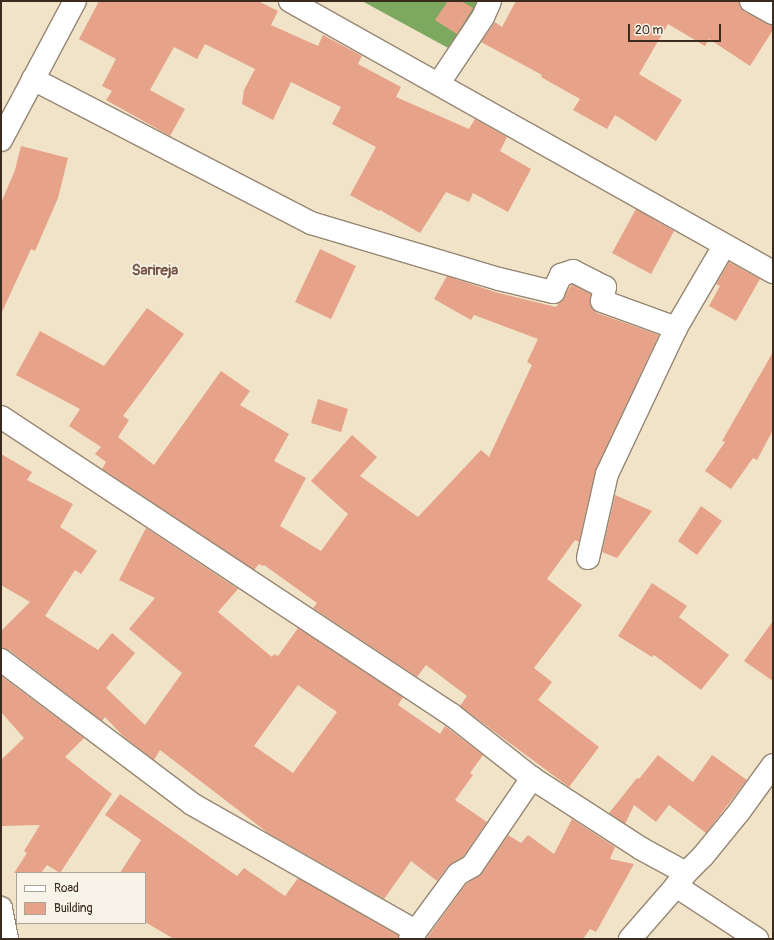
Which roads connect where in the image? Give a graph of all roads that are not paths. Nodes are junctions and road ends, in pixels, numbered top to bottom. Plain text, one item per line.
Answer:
1 (75, 1) edge
2 (290, 1) edge
3 (490, 1) edge
4 (751, 1) edge
5 (773, 13) edge
6 (33, 79) junction
7 (439, 83) junction
8 (1, 140) edge
9 (724, 246) junction
10 (773, 272) edge
11 (676, 328) junction
12 (1, 417) edge
13 (588, 558) dead end
14 (1, 660) edge
15 (773, 765) edge
16 (532, 778) junction
17 (681, 879) junction
18 (1, 908) edge
19 (413, 935) edge
20 (7, 939) edge
21 (630, 939) edge
22 (757, 939) edge

1 - 6 street
2 - 7 street
3 - 7 street
4 - 5 street
6 - 8 street
6 - 11 street
7 - 9 street
9 - 10 street
9 - 11 street
11 - 13 street
12 - 16 street
14 - 19 street
15 - 17 street
16 - 17 street
16 - 19 street
17 - 21 street
17 - 22 street
18 - 20 street

